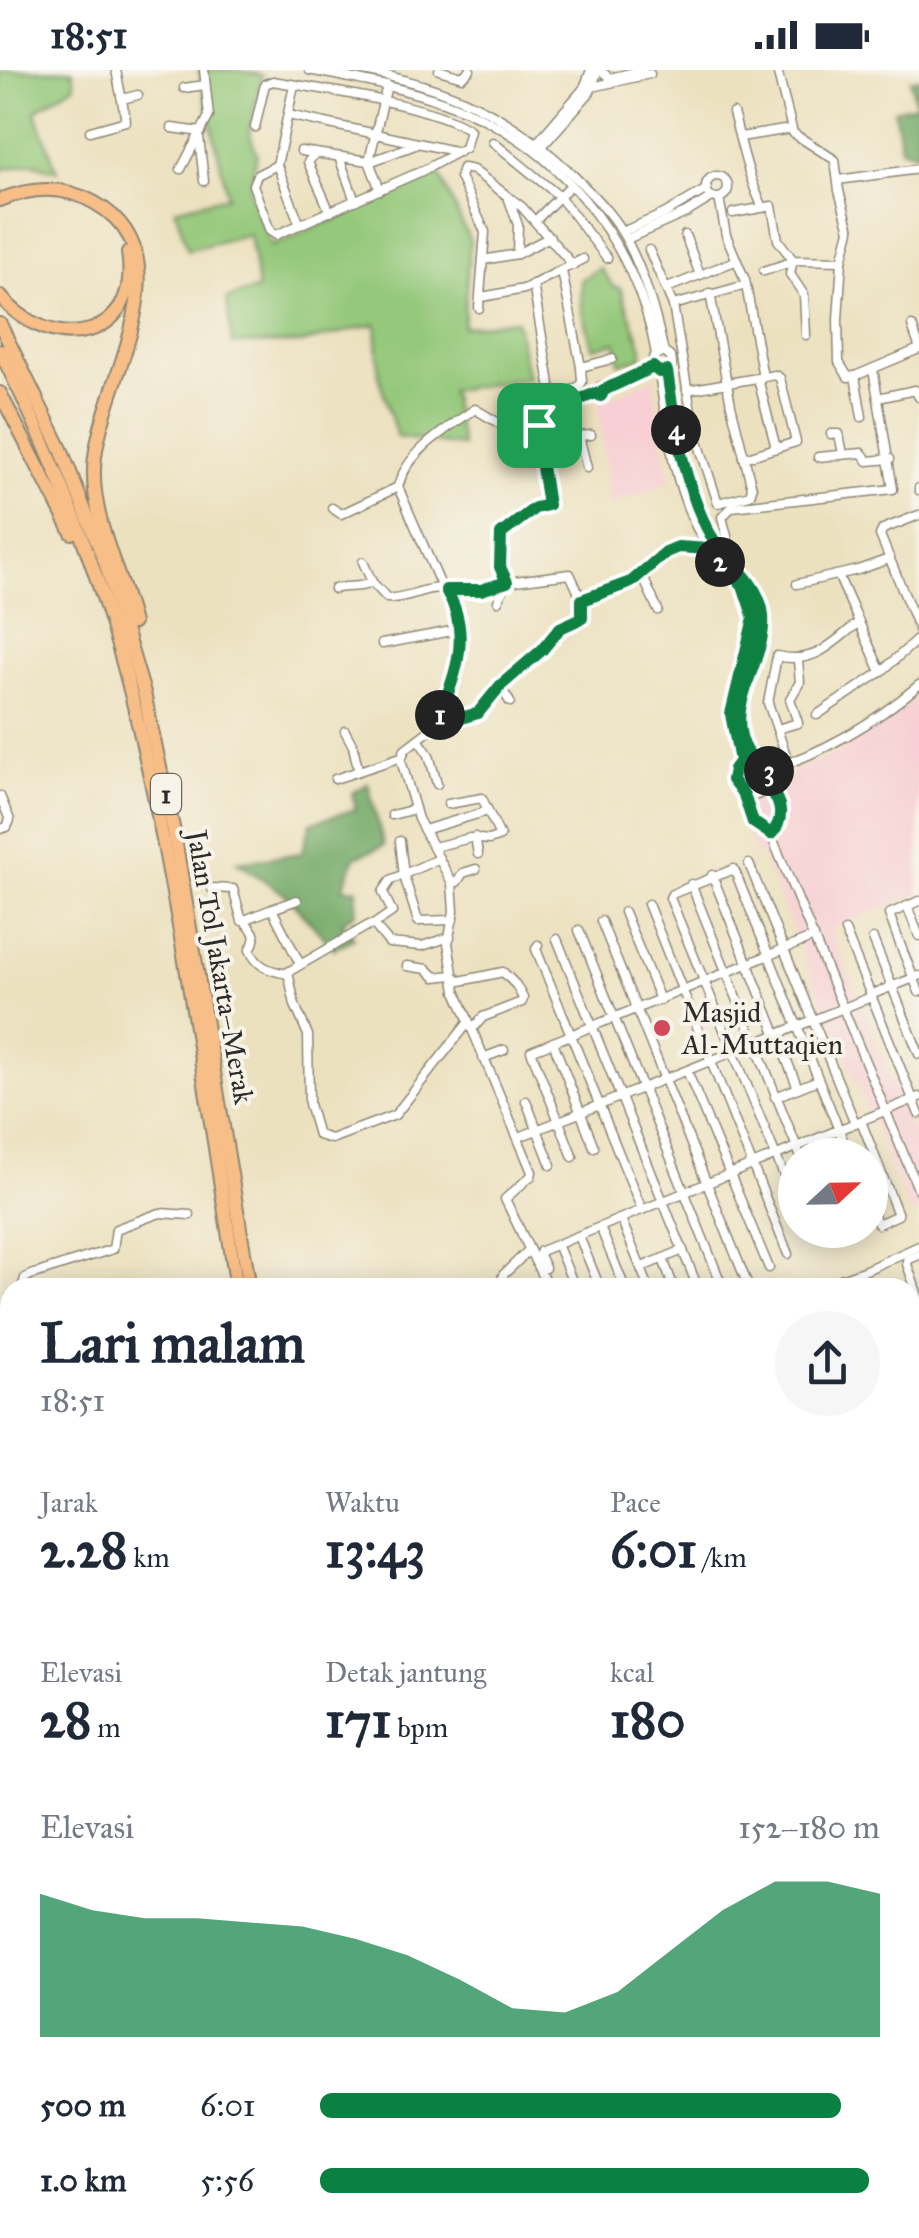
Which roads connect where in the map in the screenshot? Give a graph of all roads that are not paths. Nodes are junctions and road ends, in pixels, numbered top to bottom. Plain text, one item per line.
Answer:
1 (116, 70) edge
2 (204, 70) edge
3 (309, 70) edge
4 (358, 70) edge
5 (441, 70) edge
6 (596, 70) edge
7 (777, 70) edge
8 (471, 71) edge
9 (647, 71) edge
10 (661, 71) edge
11 (390, 76) junction
12 (204, 85) junction
13 (294, 85) junction
14 (387, 86) junction
15 (589, 86) junction
16 (184, 88) dead end
17 (138, 95) dead end
18 (122, 99) junction
19 (384, 102) junction
20 (733, 113) dead end
21 (288, 115) junction
22 (254, 126) dead end
23 (172, 128) dead end
24 (791, 129) junction
25 (90, 132) dead end
26 (200, 134) junction
27 (376, 136) junction
28 (740, 137) junction
29 (493, 142) dead end
30 (415, 145) junction
31 (537, 148) junction
32 (300, 151) dead end
33 (461, 152) junction
34 (315, 154) junction
35 (339, 157) junction
36 (371, 161) junction
37 (277, 165) junction
38 (181, 169) dead end
39 (919, 169) edge
40 (838, 180) junction
41 (204, 181) dead end
42 (571, 184) junction
43 (380, 190) junction
44 (559, 196) junction
45 (508, 197) junction
46 (355, 201) junction
47 (0, 204) edge
48 (763, 207) junction
49 (330, 212) junction
50 (732, 213) dead end
51 (535, 220) junction
52 (300, 225) junction
53 (624, 235) junction
54 (685, 236) dead end
55 (550, 237) junction
56 (649, 250) dead end
57 (517, 254) junction
58 (607, 258) dead end
59 (630, 258) junction
60 (583, 259) dead end
61 (483, 260) junction
62 (735, 261) junction
63 (792, 261) junction
64 (842, 261) junction
65 (574, 265) junction
66 (562, 271) junction
67 (764, 271) dead end
68 (700, 275) junction
69 (532, 284) junction
70 (746, 285) junction
71 (666, 288) junction
72 (710, 294) junction
73 (0, 296) edge
74 (482, 297) junction
75 (673, 305) junction
76 (479, 308) dead end
77 (0, 324) edge
78 (912, 326) dead end
79 (806, 335) dead end
80 (919, 347) edge
81 (0, 351) edge
82 (660, 353) junction
83 (612, 359) dead end
84 (581, 367) junction
85 (872, 369) junction
86 (660, 370) junction
87 (855, 376) junction
88 (761, 378) junction
89 (727, 385) junction
90 (688, 390) junction
91 (0, 394) edge
92 (919, 397) edge
93 (878, 398) junction
94 (862, 417) dead end
95 (538, 428) junction
96 (830, 434) dead end
97 (579, 436) junction
98 (591, 436) dead end
99 (776, 448) junction
100 (843, 454) junction
101 (818, 457) dead end
102 (744, 458) junction
103 (890, 459) junction
104 (587, 468) dead end
105 (398, 486) junction
106 (332, 508) dead end
107 (919, 515) edge
108 (710, 551) junction
109 (724, 553) junction
110 (889, 559) junction
111 (363, 562) dead end
112 (642, 575) junction
113 (838, 576) junction
114 (372, 582) junction
115 (507, 582) junction
116 (796, 584) dead end
117 (100, 589) junction
118 (334, 589) dead end
119 (444, 589) junction
120 (582, 600) junction
121 (498, 601) dead end
122 (658, 610) dead end
123 (859, 622) junction
124 (462, 629) junction
125 (919, 630) edge
126 (919, 638) edge
127 (382, 644) dead end
128 (756, 654) junction
129 (777, 656) junction
130 (798, 661) junction
131 (881, 672) junction
132 (919, 685) edge
133 (500, 686) junction
134 (144, 693) junction
135 (510, 702) dead end
136 (818, 715) dead end
137 (798, 722) junction
138 (434, 726) junction
139 (776, 729) junction
140 (345, 731) dead end
141 (803, 733) dead end
142 (418, 739) junction
143 (786, 755) dead end
144 (401, 756) junction
145 (752, 758) junction
146 (740, 761) junction
147 (358, 769) junction
148 (769, 770) junction
149 (335, 779) dead end
150 (437, 784) dead end
151 (768, 788) junction
152 (744, 795) junction
153 (0, 796) edge
154 (448, 804) dead end
155 (415, 809) junction
156 (488, 810) junction
157 (392, 816) dead end
158 (0, 829) edge
159 (424, 830) junction
160 (771, 834) junction
161 (475, 837) junction
162 (400, 841) dead end
163 (434, 848) junction
164 (478, 854) dead end
165 (438, 859) junction
166 (749, 864) dead end
167 (476, 869) dead end
168 (712, 875) junction
169 (404, 876) junction
170 (452, 883) junction
171 (691, 884) junction
172 (211, 888) dead end
173 (297, 900) dead end
174 (919, 901) edge
175 (648, 904) dead end
176 (907, 906) junction
177 (272, 909) junction
178 (624, 912) dead end
179 (453, 920) junction
180 (244, 922) junction
181 (601, 922) dead end
182 (373, 925) junction
183 (580, 930) dead end
184 (845, 930) dead end
185 (450, 936) junction
186 (919, 936) edge
187 (814, 937) junction
188 (556, 939) dead end
189 (872, 939) dead end
190 (538, 945) dead end
191 (785, 948) junction
192 (770, 954) junction
193 (748, 963) junction
194 (300, 964) junction
195 (407, 966) dead end
196 (726, 972) junction
197 (288, 974) junction
198 (452, 975) junction
199 (916, 977) edge
200 (706, 980) junction
201 (892, 986) junction
202 (682, 991) junction
203 (919, 992) edge
204 (871, 996) junction
205 (660, 1000) junction
206 (844, 1008) junction
207 (635, 1010) junction
208 (614, 1018) junction
209 (813, 1020) junction
210 (468, 1024) junction
211 (593, 1026) junction
212 (797, 1026) junction
213 (777, 1034) junction
214 (572, 1035) junction
215 (553, 1042) junction
216 (754, 1044) junction
217 (504, 1050) dead end
218 (734, 1052) junction
219 (919, 1054) edge
220 (484, 1058) junction
221 (711, 1061) junction
222 (687, 1071) junction
223 (664, 1080) junction
224 (818, 1080) junction
225 (798, 1088) junction
226 (643, 1089) junction
227 (622, 1097) junction
228 (775, 1097) junction
229 (916, 1098) edge
230 (526, 1101) dead end
231 (602, 1106) junction
232 (886, 1110) junction
233 (580, 1114) junction
234 (919, 1114) edge
235 (559, 1122) junction
236 (858, 1122) junction
237 (839, 1130) junction
238 (538, 1131) junction
239 (518, 1137) junction
240 (792, 1138) edge
241 (819, 1138) edge
242 (842, 1138) edge
243 (865, 1138) edge
244 (594, 1147) dead end
245 (776, 1156) junction
246 (573, 1157) dead end
247 (778, 1161) edge
248 (551, 1165) dead end
249 (754, 1165) junction
250 (730, 1175) junction
251 (706, 1184) junction
252 (919, 1191) edge
253 (888, 1192) edge
254 (684, 1193) junction
255 (664, 1202) junction
256 (642, 1210) junction
257 (190, 1216) dead end
258 (621, 1218) junction
259 (888, 1220) edge
260 (600, 1227) junction
261 (579, 1236) junction
262 (557, 1244) junction
263 (919, 1246) edge
264 (683, 1250) junction
265 (528, 1251) junction
266 (788, 1254) dead end
267 (919, 1254) edge
268 (663, 1259) junction
269 (642, 1267) junction
270 (544, 1268) dead end
271 (770, 1268) dead end
272 (25, 1278) edge
273 (235, 1278) edge
274 (248, 1278) edge
275 (502, 1278) edge
276 (543, 1278) edge
277 (571, 1278) edge
278 (596, 1278) edge
279 (621, 1278) edge
280 (646, 1278) edge
281 (670, 1278) edge
282 (694, 1278) edge
283 (719, 1278) edge
284 (744, 1278) edge
285 (841, 1278) edge
286 (912, 1278) edge

1 - 18 street
2 - 12 street
3 - 14 street
4 - 11 street
5 - 8 street
6 - 9 street
6 - 15 street
7 - 24 street
9 - 10 street
9 - 15 street
11 - 14 street
11 - 31 street
12 - 16 street
12 - 26 street
13 - 19 street
13 - 21 street
13 - 22 street
14 - 19 street
14 - 31 street
15 - 31 street
17 - 18 street
18 - 25 street
19 - 27 street
19 - 33 street
20 - 28 street
21 - 27 street
21 - 37 street
23 - 26 street
24 - 28 street
24 - 40 street
26 - 38 street
26 - 41 street
27 - 30 street
27 - 36 street
28 - 48 street
29 - 44 street
30 - 33 street
30 - 36 street
31 - 42 street
31 - 53 street
32 - 34 street
33 - 43 street
34 - 35 street
34 - 49 street
35 - 36 street
35 - 46 street
36 - 43 street
37 - 52 street
37 - 52 street
39 - 40 street
40 - 64 street
42 - 44 street
42 - 59 street
43 - 46 street
44 - 51 street
44 - 58 street
45 - 51 street
45 - 57 street
45 - 61 street
46 - 49 street
47 - 73 highway
47 - 134 highway
48 - 50 street
48 - 63 street
49 - 52 street
51 - 55 street
53 - 59 street
53 - 62 street
54 - 68 street
55 - 57 street
55 - 65 street
56 - 71 street
57 - 61 street
59 - 82 street
60 - 65 street
61 - 74 street
62 - 68 street
62 - 70 street
63 - 64 street
63 - 67 street
63 - 79 street
64 - 87 street
65 - 66 street
66 - 69 street
66 - 84 street
68 - 71 street
69 - 74 street
69 - 84 street
70 - 72 street
70 - 88 street
71 - 75 street
72 - 75 street
72 - 89 street
74 - 76 street
75 - 90 street
77 - 134 highway, Jalan Tol Jakarta–Merak / 1
78 - 80 street
80 - 85 street
81 - 117 highway, Jalan Tol Jakarta–Merak / 1
82 - 86 street
82 - 86 street
83 - 84 street
85 - 87 street
85 - 93 street
86 - 95 street
86 - 108 street
86 - 109 street
87 - 94 street
88 - 89 street
88 - 99 street
88 - 99 street
89 - 90 street
89 - 102 street
90 - 102 street
91 - 117 highway
92 - 93 street
93 - 103 street
95 - 97 street
95 - 105 street
95 - 115 street
96 - 100 street
97 - 98 street
97 - 104 street
99 - 102 street
100 - 101 street
100 - 103 street
103 - 109 street
105 - 106 street
105 - 119 street
107 - 110 street
108 - 109 street
108 - 112 street
108 - 146 street
109 - 128 street
110 - 113 street
110 - 125 street
111 - 114 street
112 - 120 street
112 - 122 street
113 - 116 street
113 - 123 street
114 - 118 street
114 - 119 street
115 - 119 street
115 - 120 street
115 - 121 street
117 - 273 highway, Jalan Tol Jakarta–Merak / 1
119 - 124 street
120 - 133 street
123 - 130 street
123 - 131 street
124 - 127 street
124 - 138 street
126 - 131 street
128 - 129 street
128 - 145 street
129 - 130 street
129 - 139 street
130 - 137 street
131 - 136 street
132 - 148 street
133 - 135 street
133 - 138 street
134 - 274 highway, Jalan Tol Jakarta–Merak / 1
137 - 139 street
137 - 141 street
138 - 142 street
139 - 143 street
140 - 147 street
142 - 144 street
142 - 150 street
144 - 147 street
144 - 155 street
145 - 146 street
145 - 148 street
146 - 152 street
147 - 149 street
148 - 151 street
151 - 152 street
151 - 160 street
152 - 160 street
153 - 158 street
154 - 156 street
155 - 157 street
155 - 159 street
156 - 159 street
156 - 161 street
159 - 163 street
160 - 187 street
161 - 163 street
161 - 164 street
162 - 169 street
163 - 165 street
165 - 169 street
165 - 170 street
166 - 191 street
167 - 170 street
168 - 171 street
168 - 192 street
168 - 193 street
169 - 179 street
169 - 182 street
170 - 179 street
171 - 196 street
171 - 200 street
172 - 180 street
173 - 177 street
174 - 176 street
175 - 202 street
176 - 186 street
176 - 199 street
177 - 180 street
177 - 194 street
178 - 205 street
179 - 185 street
180 - 197 street
181 - 207 street
182 - 185 street
182 - 194 street
183 - 208 street
184 - 204 street
185 - 198 street
187 - 191 street
187 - 206 street
188 - 211 street
189 - 201 street
190 - 214 street
191 - 192 street
191 - 209 street
192 - 193 street
192 - 212 street
193 - 196 street
193 - 213 street
194 - 197 street
195 - 198 street
196 - 200 street
196 - 216 street
197 - 210 street
198 - 210 street
198 - 210 street
199 - 201 street
199 - 203 street
200 - 202 street
200 - 218 street
201 - 204 street
201 - 219 street
202 - 205 street
202 - 221 street
204 - 206 street
204 - 229 street
205 - 207 street
206 - 209 street
206 - 232 street
207 - 208 street
207 - 223 street
208 - 211 street
208 - 226 street
209 - 212 street
209 - 236 street
210 - 220 street
211 - 214 street
211 - 227 street
212 - 213 street
212 - 224 street
213 - 216 street
213 - 225 street
214 - 215 street
214 - 231 street
215 - 233 street
215 - 235 street
216 - 218 street
216 - 228 street
217 - 220 street
218 - 221 street
218 - 245 street
220 - 239 street
221 - 222 street
221 - 249 street
222 - 223 street
222 - 250 street
223 - 226 street
223 - 251 street
224 - 225 street
224 - 237 street
225 - 228 street
226 - 227 street
226 - 254 street
227 - 231 street
227 - 255 street
228 - 240 street
229 - 232 street
229 - 234 street
230 - 238 street
231 - 233 street
231 - 256 street
232 - 236 street
232 - 252 street
233 - 235 street
233 - 244 street
235 - 238 street
235 - 246 street
236 - 237 street
236 - 243 street
237 - 241 street
237 - 242 street
238 - 239 street
238 - 248 street
239 - 265 street
245 - 247 street
245 - 249 street
249 - 250 street
249 - 266 street
250 - 251 street
250 - 271 street
251 - 254 street
251 - 284 street
253 - 259 street
254 - 255 street
254 - 283 street
255 - 256 street
255 - 264 street
256 - 258 street
257 - 272 street
258 - 260 street
258 - 269 street
260 - 261 street
260 - 279 street
261 - 262 street
261 - 278 street
262 - 270 street
262 - 277 street
263 - 285 street
264 - 268 street
264 - 282 street
265 - 275 street
265 - 276 street
267 - 286 street
268 - 269 street
268 - 281 street
269 - 280 street

